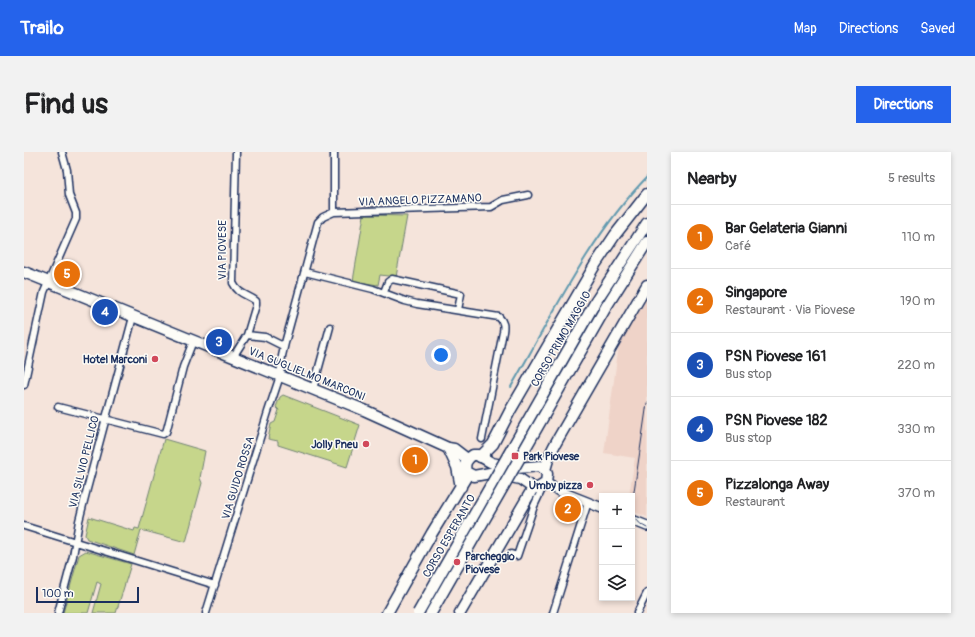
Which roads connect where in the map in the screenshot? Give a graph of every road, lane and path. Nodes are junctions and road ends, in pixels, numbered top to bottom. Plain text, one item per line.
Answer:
1 (62, 152) edge
2 (236, 152) edge
3 (334, 152) edge
4 (647, 194) edge
5 (528, 195) dead end
6 (334, 212) junction
7 (646, 225) edge
8 (647, 242) edge
9 (24, 272) edge
10 (305, 272) junction
11 (48, 282) junction
12 (647, 286) edge
13 (384, 292) junction
14 (458, 310) junction
15 (133, 316) junction
16 (330, 327) dead end
17 (247, 335) junction
18 (193, 341) junction
19 (285, 342) junction
20 (233, 357) junction
21 (280, 376) junction
22 (24, 384) edge
23 (313, 389) junction
24 (58, 407) dead end
25 (105, 419) junction
26 (482, 439) dead end
27 (448, 448) junction
28 (480, 457) junction
29 (467, 459) junction
30 (500, 470) joint
31 (546, 470) junction
32 (511, 473) joint
33 (468, 474) junction
34 (544, 484) junction
35 (460, 487) junction
36 (533, 488) junction
37 (588, 502) junction
38 (599, 507) edge
39 (635, 521) edge
40 (24, 526) edge
41 (647, 526) edge
42 (76, 542) junction
43 (511, 554) dead end
44 (215, 585) junction
45 (647, 593) edge
46 (58, 613) edge
47 (206, 613) edge
48 (387, 613) edge
49 (418, 613) edge
50 (431, 613) edge
51 (460, 613) edge
52 (553, 613) edge
53 (637, 613) edge

1 - 11 street
2 - 17 street, VIA PIOVESE
3 - 6 street
4 - 28 main road
5 - 6 street, VIA ANGELO PIZZAMANO
6 - 10 street
7 - 30 main road, CORSO PRIMO MAGGIO, bridge
8 - 32 main road, CORSO PRIMO MAGGIO, bridge
9 - 11 main road, VIA GUGLIELMO MARCONI
10 - 13 street
10 - 19 street
11 - 15 main road, VIA GUGLIELMO MARCONI
11 - 22 street
12 - 31 main road
13 - 14 street
13 - 14 street
14 - 26 street
15 - 18 main road, VIA GUGLIELMO MARCONI
15 - 25 street, VIA SILVIO PELLICO
16 - 23 street
17 - 19 street
17 - 20 street, VIA PIOVESE
18 - 20 main road, VIA GUGLIELMO MARCONI
18 - 25 street
19 - 21 street
20 - 21 main road, VIA GUGLIELMO MARCONI
21 - 23 main road, VIA GUGLIELMO MARCONI
21 - 44 street, VIA GUIDO ROSSA
23 - 27 main road, VIA GUGLIELMO MARCONI
24 - 25 street
25 - 42 street, VIA SILVIO PELLICO
27 - 29 main road, VIA GUGLIELMO MARCONI
27 - 35 main road
28 - 29 main road
28 - 31 main road
29 - 33 main road
30 - 49 main road, CORSO ESPERANTO, bridge
31 - 34 main road
32 - 50 main road, CORSO ESPERANTO, bridge
33 - 35 main road
33 - 36 main road
34 - 36 main road
34 - 37 main road
34 - 43 street
35 - 48 main road
36 - 51 main road
37 - 38 main road
37 - 52 street
39 - 41 main road
40 - 42 street
42 - 44 street
42 - 46 street, VIA SILVIO PELLICO
44 - 47 street, VIA GUIDO ROSSA
45 - 53 street

